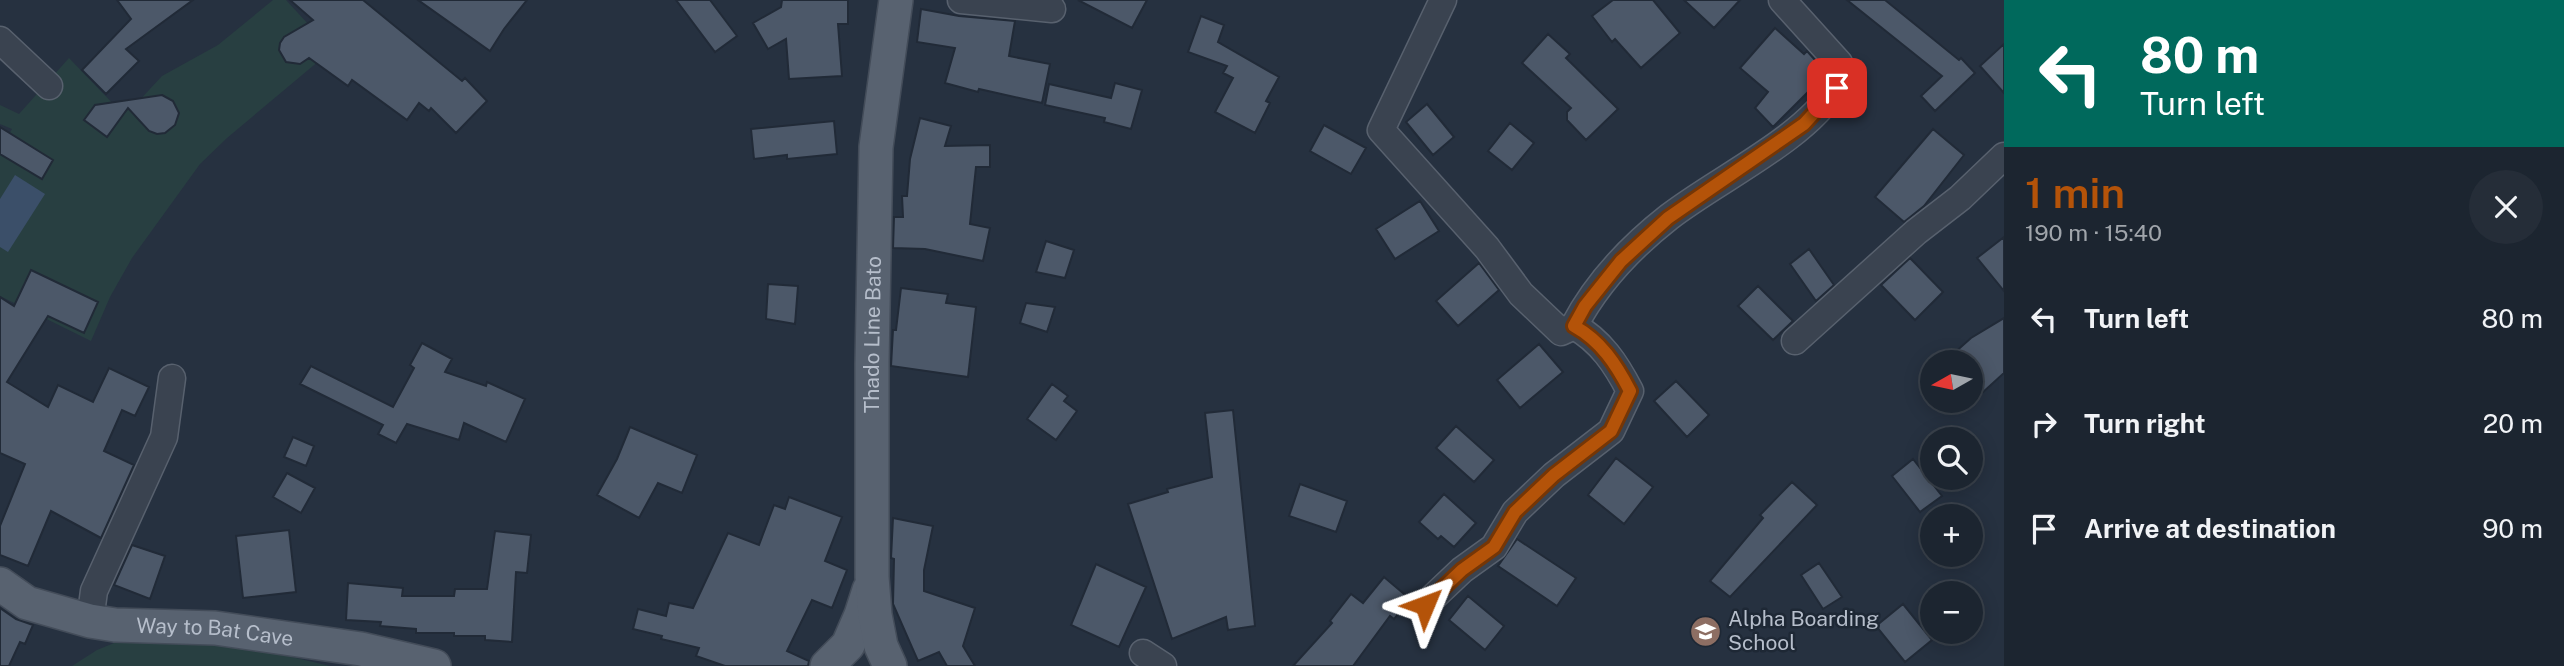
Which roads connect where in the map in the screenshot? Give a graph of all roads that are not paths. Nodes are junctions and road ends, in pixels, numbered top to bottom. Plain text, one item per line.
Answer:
1 (896, 0) edge
2 (961, 0) edge
3 (1443, 0) edge
4 (1782, 0) edge
5 (1052, 9) dead end
6 (0, 40) edge
7 (49, 86) dead end
8 (2004, 156) edge
9 (1574, 326) junction
10 (1795, 341) dead end
11 (172, 378) dead end
12 (872, 578) junction
13 (0, 584) edge
14 (1425, 605) dead end
15 (90, 621) junction
16 (434, 666) edge
17 (827, 666) edge
18 (890, 666) edge

1 - 12 main road, Thado Line Bato
2 - 5 street
3 - 9 street
4 - 9 street
6 - 7 street
8 - 10 street
9 - 14 street
11 - 15 street
12 - 17 main road
12 - 18 main road, Thado Line Bato
13 - 15 main road, Way to Bat Cave
15 - 16 main road, Way to Bat Cave

